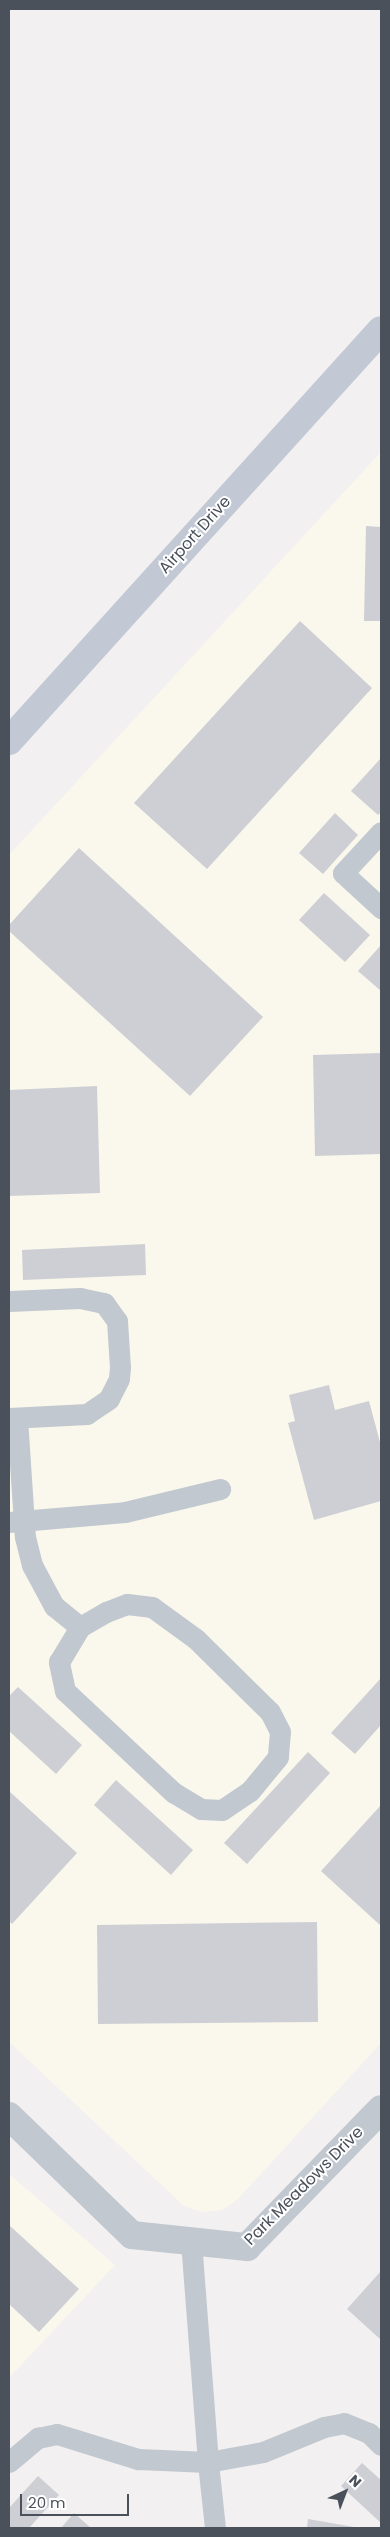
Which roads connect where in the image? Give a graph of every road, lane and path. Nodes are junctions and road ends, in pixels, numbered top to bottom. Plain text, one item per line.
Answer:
1 (381, 330) edge
2 (9, 741) edge
3 (381, 832) edge
4 (381, 908) edge
5 (9, 1301) edge
6 (13, 1418) edge
7 (220, 1489) dead end
8 (16, 1521) edge
9 (80, 1627) junction
10 (381, 2109) edge
11 (9, 2116) edge
12 (191, 2242) junction
13 (381, 2445) edge
14 (9, 2462) edge
15 (208, 2462) junction
16 (215, 2528) edge

1 - 2 main road, Airport Drive
3 - 4 lane
5 - 6 lane
6 - 8 lane
7 - 8 lane
8 - 9 lane
9 - 9 lane
10 - 12 street, Park Meadows Drive
11 - 12 street, Park Meadows Drive
12 - 15 lane
13 - 15 lane
14 - 15 lane
15 - 16 lane

